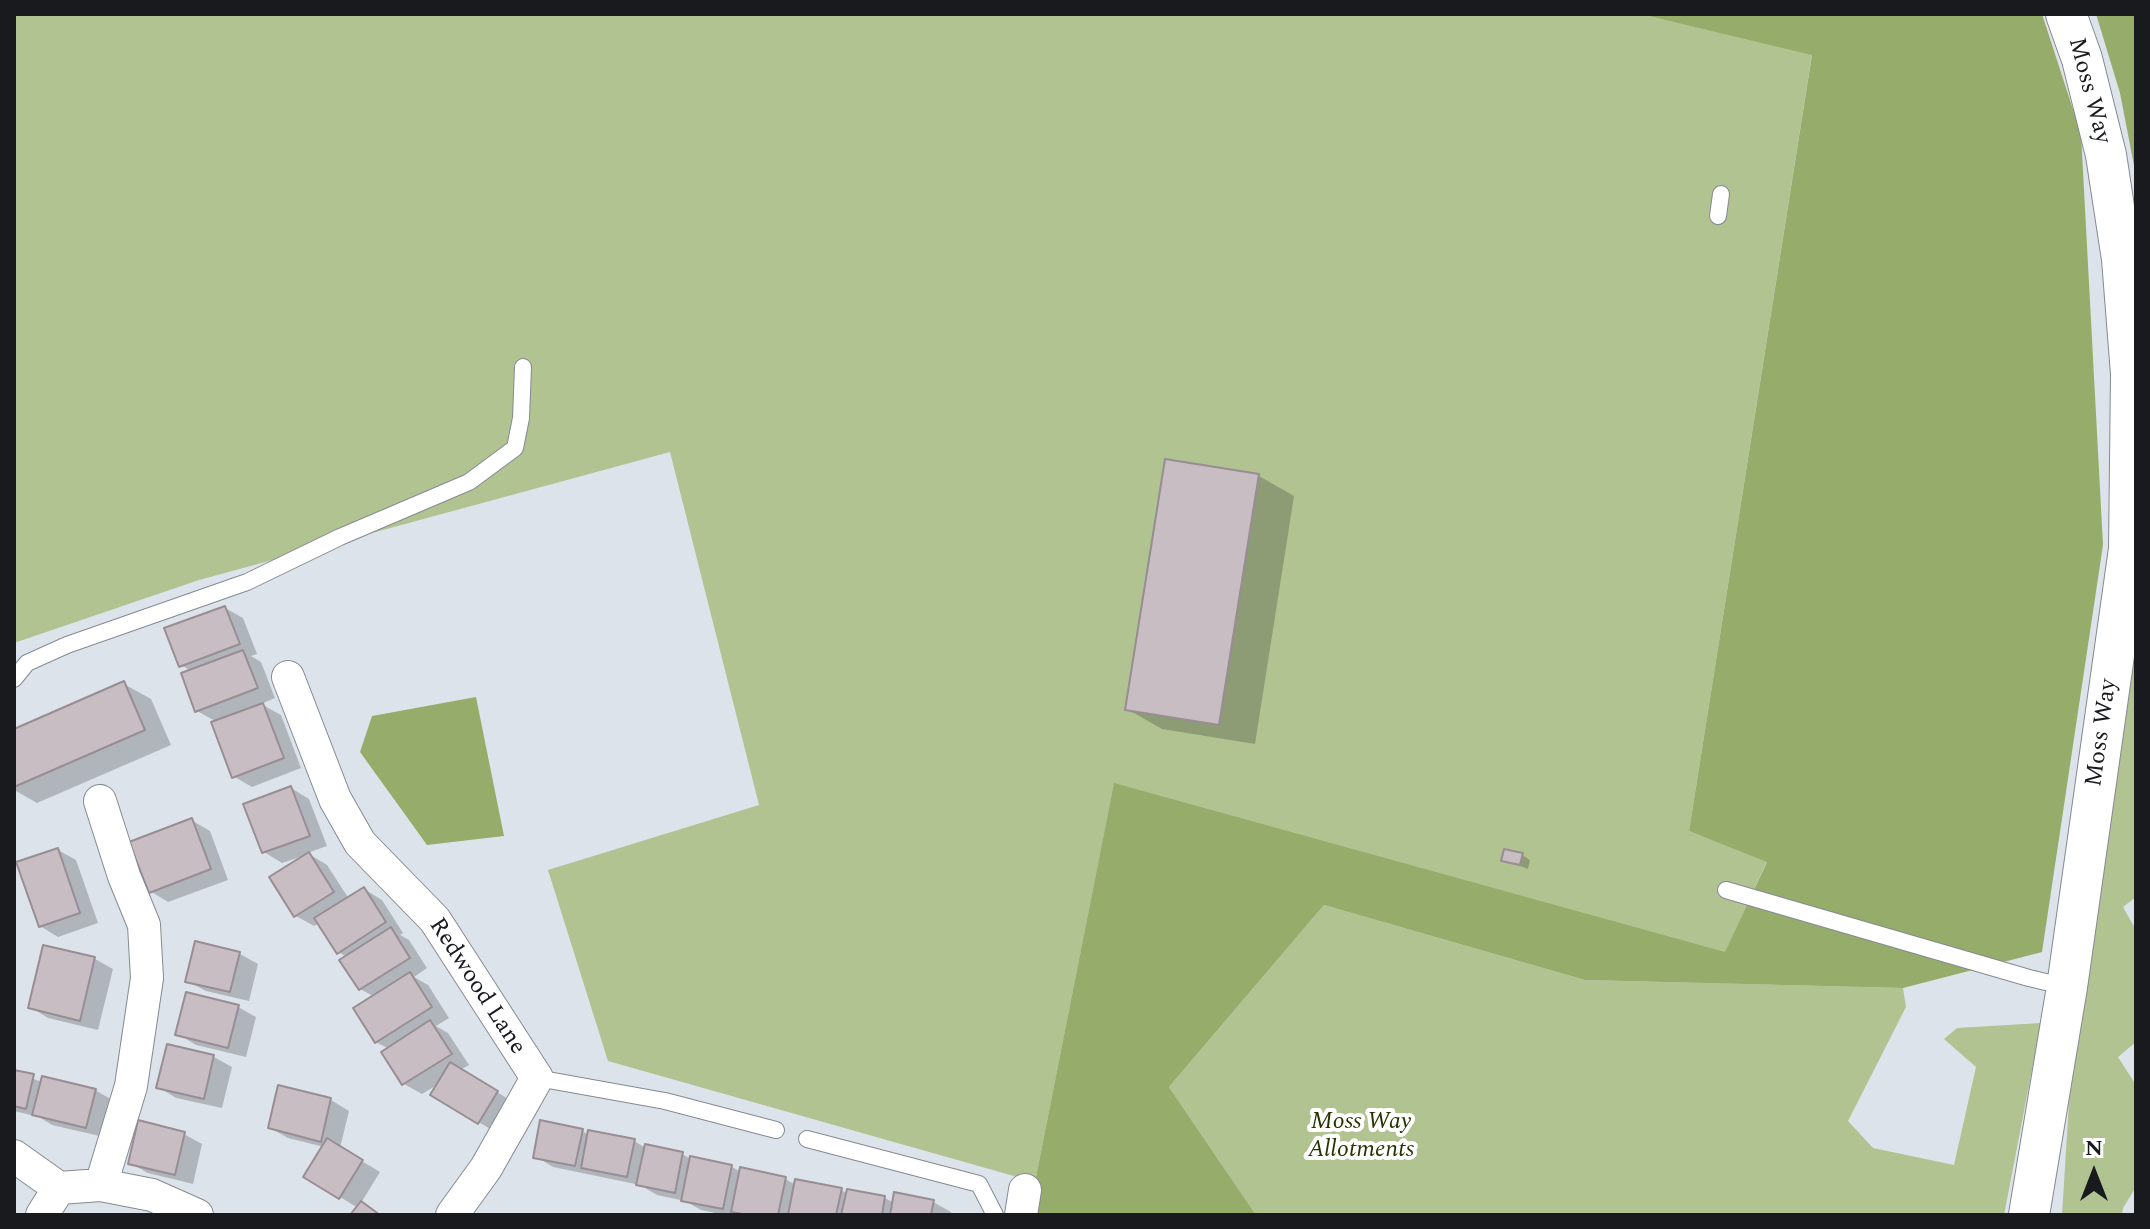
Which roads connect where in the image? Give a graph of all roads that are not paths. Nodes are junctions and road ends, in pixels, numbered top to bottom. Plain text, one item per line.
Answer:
1 (2066, 14) edge
2 (1721, 194) dead end
3 (1718, 216) dead end
4 (523, 367) dead end
5 (288, 677) dead end
6 (14, 679) edge
7 (100, 801) dead end
8 (1726, 890) dead end
9 (2067, 987) junction
10 (537, 1078) junction
11 (776, 1130) dead end
12 (807, 1139) dead end
13 (14, 1156) edge
14 (101, 1185) junction
15 (59, 1188) junction
16 (42, 1215) edge
17 (197, 1215) edge
18 (452, 1215) edge
19 (995, 1215) edge
20 (2029, 1215) edge

1 - 9 street, Moss Way
2 - 3 lane
4 - 6 lane
5 - 10 street, Redwood Lane
7 - 14 street
8 - 9 lane
9 - 20 street, Moss Way
10 - 11 lane
10 - 18 street, Redwood Lane
12 - 19 lane
13 - 15 street
14 - 15 street
14 - 17 street
15 - 16 street

